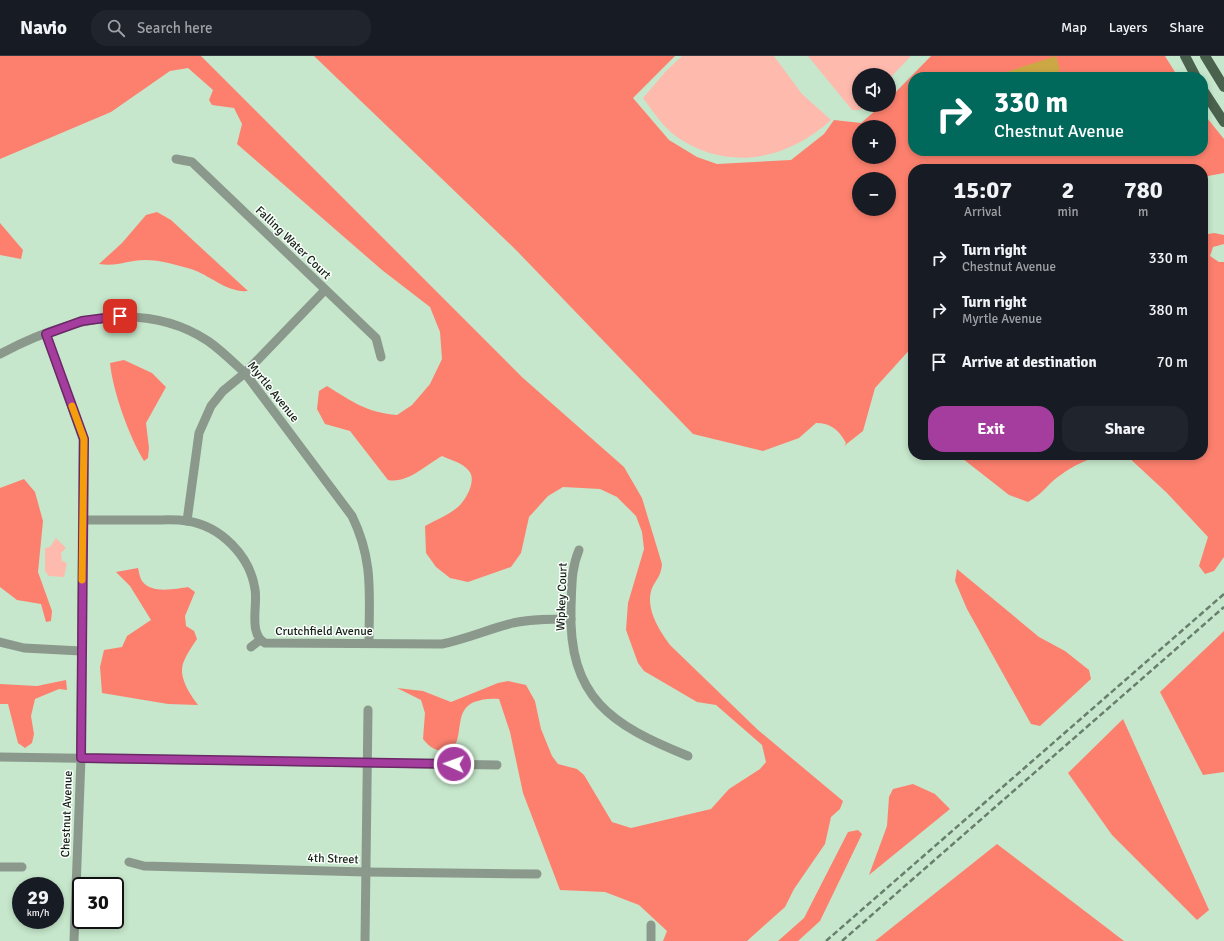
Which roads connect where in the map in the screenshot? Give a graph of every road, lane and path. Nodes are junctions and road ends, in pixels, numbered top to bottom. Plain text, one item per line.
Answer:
1 (1185, 56) edge
2 (1205, 56) edge
3 (1193, 72) edge
4 (1224, 87) edge
5 (1208, 98) edge
6 (1224, 122) edge
7 (176, 159) dead end
8 (325, 290) junction
9 (46, 334) junction
10 (0, 354) edge
11 (381, 357) dead end
12 (245, 373) junction
13 (83, 520) junction
14 (187, 521) junction
15 (579, 550) dead end
16 (571, 619) junction
17 (260, 640) junction
18 (0, 642) edge
19 (369, 643) junction
20 (250, 647) dead end
21 (81, 651) junction
22 (368, 710) dead end
23 (688, 756) dead end
24 (0, 757) edge
25 (81, 758) junction
26 (368, 762) junction
27 (497, 765) dead end
28 (129, 862) dead end
29 (0, 867) edge
30 (22, 867) dead end
31 (366, 872) junction
32 (537, 874) dead end
33 (651, 925) dead end
34 (74, 941) edge
35 (365, 941) edge
36 (651, 941) edge

1 - 3 main road
2 - 4 main road
5 - 6 main road
7 - 8 street, Falling Water Court
8 - 11 street, Falling Water Court
8 - 12 street
9 - 10 street, Myrtle Avenue
9 - 12 street, Myrtle Avenue
9 - 13 street, Chestnut Avenue
12 - 14 street
12 - 19 street, Myrtle Avenue
13 - 14 street, Crutchfield Avenue
13 - 21 street, Chestnut Avenue
14 - 17 street, Crutchfield Avenue
15 - 16 street, Wipkey Court
16 - 19 street, Crutchfield Avenue
16 - 23 street, Wipkey Court
17 - 19 street, Crutchfield Avenue
17 - 20 street
18 - 21 street
21 - 25 street, Chestnut Avenue
22 - 26 street
24 - 25 street
25 - 26 street
25 - 34 street, Chestnut Avenue
26 - 27 street
26 - 31 street
28 - 31 street, 4th Street
29 - 30 street
31 - 32 street, 4th Street
31 - 35 street
33 - 36 street

